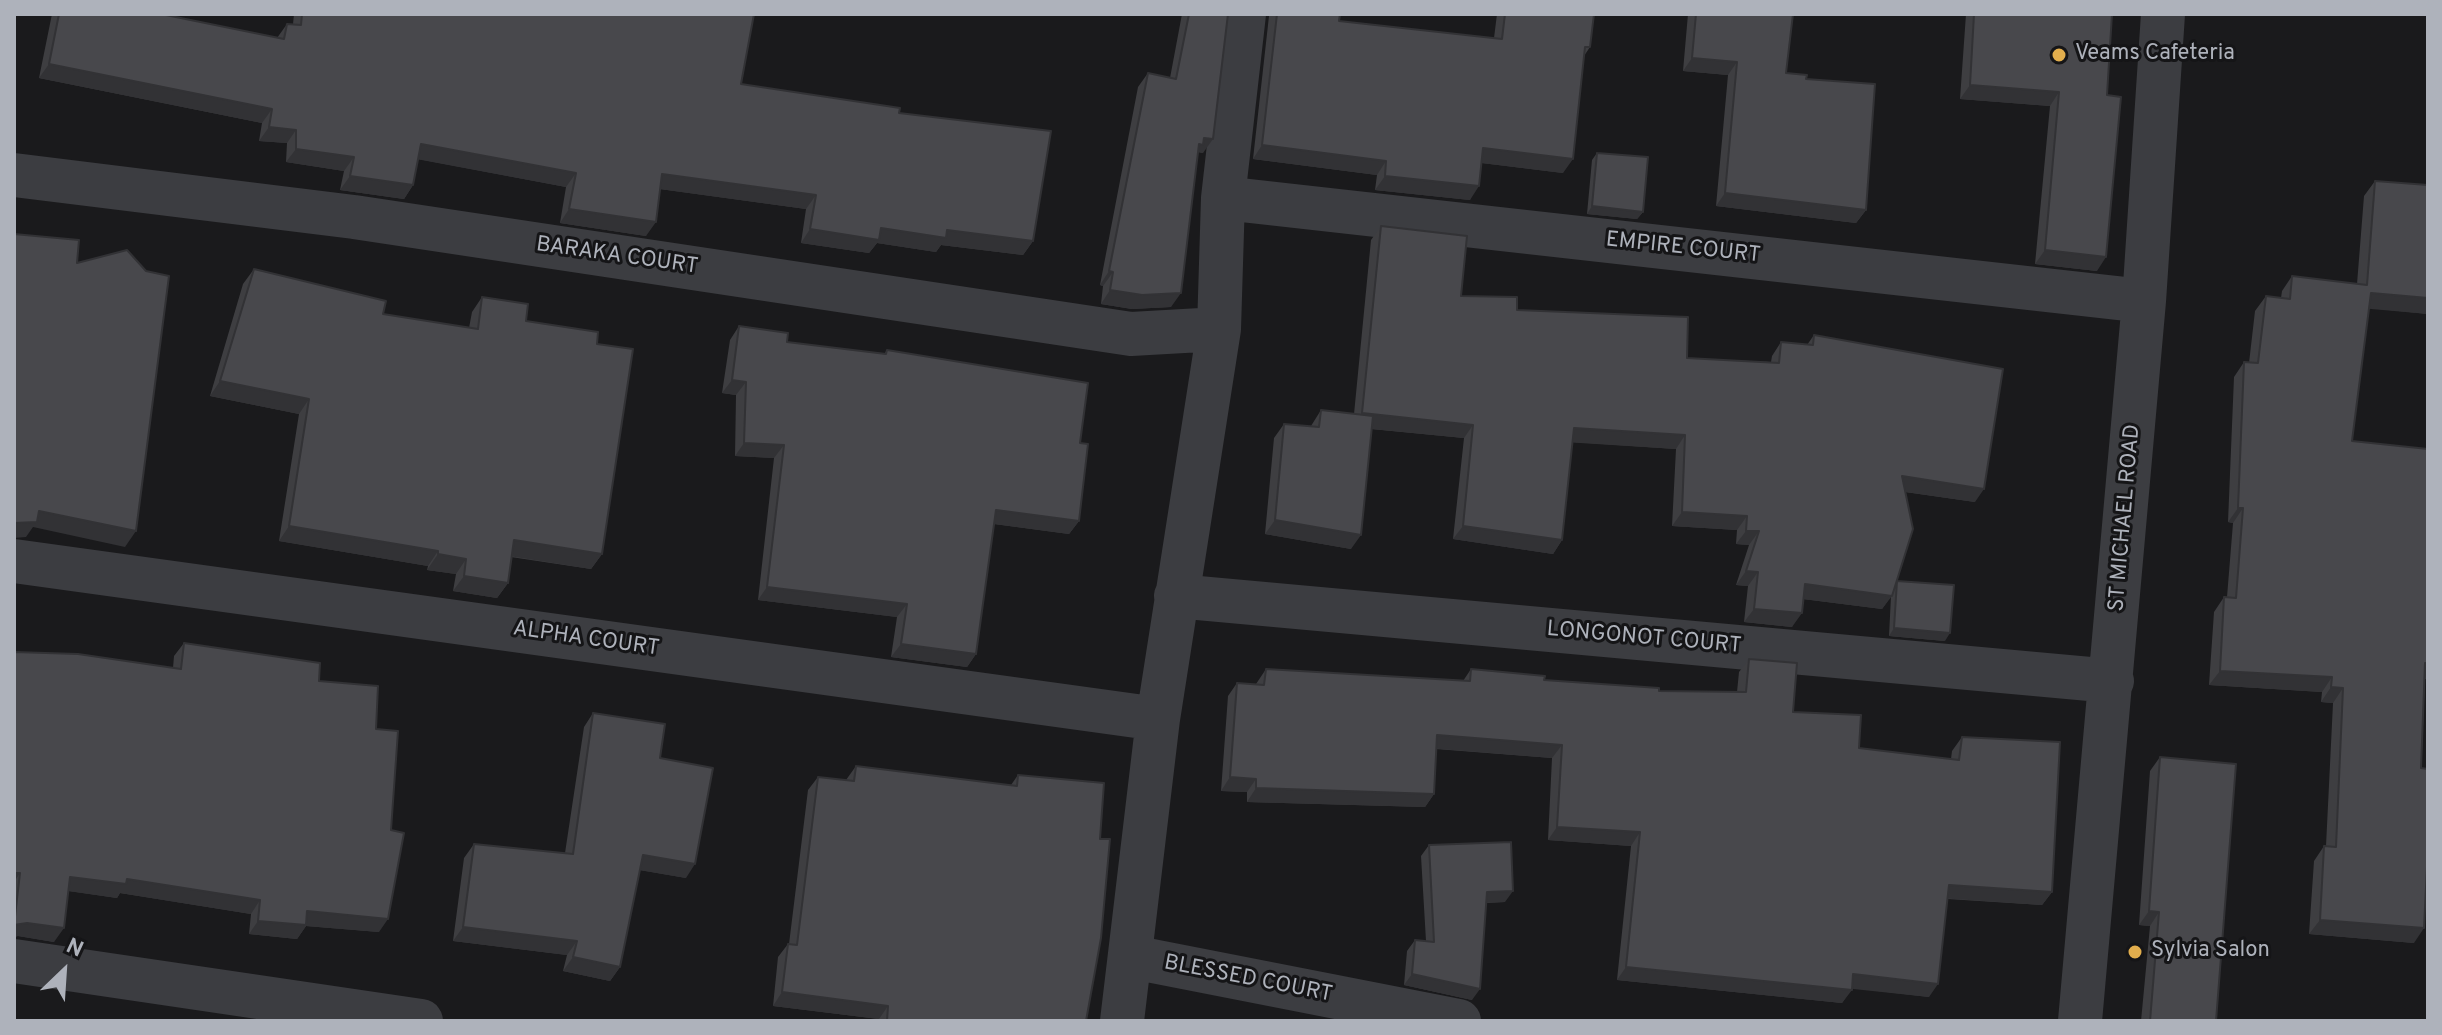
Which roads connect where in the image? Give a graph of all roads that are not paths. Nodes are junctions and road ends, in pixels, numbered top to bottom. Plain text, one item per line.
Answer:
1 (1244, 14) edge
2 (2163, 14) edge
3 (14, 175) edge
4 (1223, 198) junction
5 (2144, 301) junction
6 (1219, 329) junction
7 (14, 561) edge
8 (1176, 596) junction
9 (2112, 681) junction
10 (1158, 719) junction
11 (1132, 957) junction
12 (14, 961) edge
13 (421, 1021) edge
14 (1122, 1021) edge
15 (1459, 1021) edge
16 (2080, 1021) edge

1 - 4 street
2 - 5 street, ST MICHAEL ROAD
3 - 6 street, BARAKA COURT
4 - 5 street, EMPIRE COURT
4 - 6 street
5 - 9 street, ST MICHAEL ROAD
6 - 8 street
7 - 10 street, ALPHA COURT
8 - 9 street, LONGONOT COURT
8 - 10 street
9 - 16 street, ST MICHAEL ROAD
10 - 11 street
11 - 14 street
11 - 15 street, BLESSED COURT
12 - 13 street

